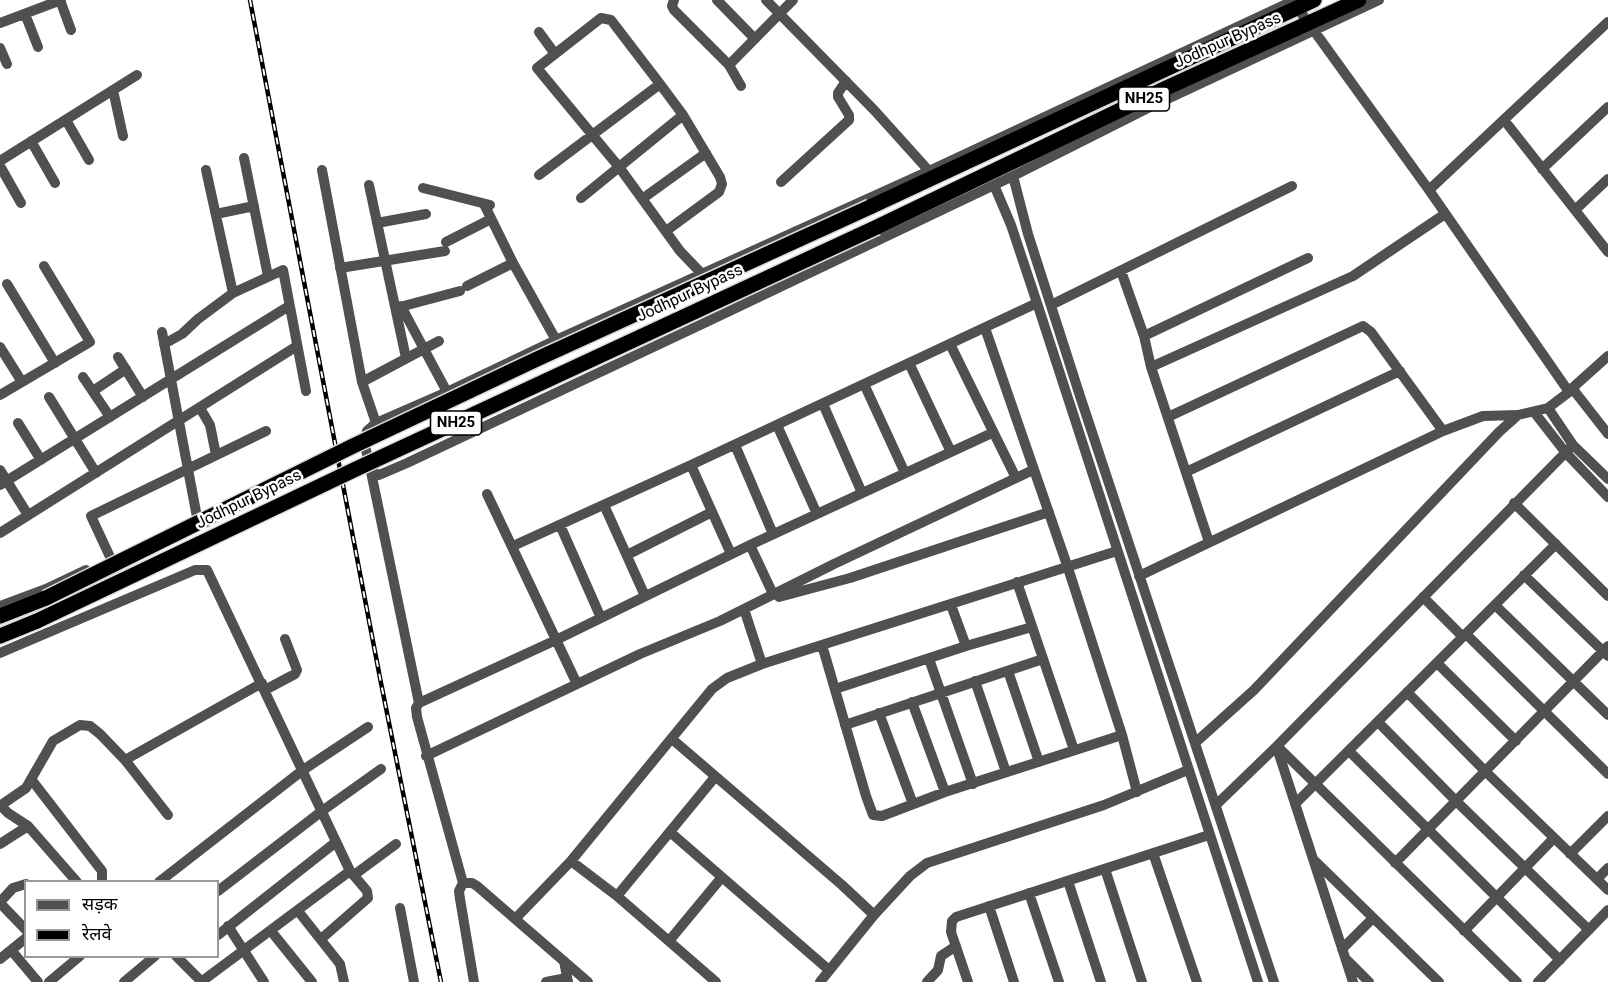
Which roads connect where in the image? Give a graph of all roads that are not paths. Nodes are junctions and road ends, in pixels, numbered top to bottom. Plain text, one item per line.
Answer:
1 (60, 0) edge
2 (674, 0) edge
3 (717, 0) edge
4 (766, 0) edge
5 (794, 0) edge
6 (1314, 0) edge
7 (1359, 0) edge
8 (1380, 0) edge
9 (1294, 2) edge
10 (25, 14) junction
11 (780, 14) junction
12 (1608, 22) edge
13 (0, 24) edge
14 (1312, 27) junction
15 (1608, 29) edge
16 (71, 30) dead end
17 (539, 32) dead end
18 (755, 39) junction
19 (38, 47) dead end
20 (0, 48) edge
21 (555, 54) junction
22 (7, 64) dead end
23 (729, 65) junction
24 (137, 75) dead end
25 (846, 81) junction
26 (660, 84) junction
27 (741, 86) dead end
28 (113, 90) junction
29 (1608, 107) edge
30 (683, 116) junction
31 (66, 120) junction
32 (1508, 125) junction
33 (592, 135) junction
34 (123, 136) dead end
35 (31, 141) junction
36 (706, 153) junction
37 (244, 158) dead end
38 (89, 160) dead end
39 (0, 161) edge
40 (0, 166) edge
41 (619, 167) junction
42 (1542, 169) junction
43 (206, 170) dead end
44 (322, 170) dead end
45 (929, 171) junction
46 (539, 175) dead end
47 (1013, 176) junction
48 (1608, 179) edge
49 (781, 182) dead end
50 (55, 183) dead end
51 (369, 185) dead end
52 (994, 185) junction
53 (1292, 186) dead end
54 (423, 188) dead end
55 (1431, 193) junction
56 (581, 198) dead end
57 (642, 199) junction
58 (21, 203) dead end
59 (254, 206) junction
60 (1575, 210) junction
61 (216, 214) junction
62 (426, 214) dead end
63 (1445, 214) junction
64 (491, 219) junction
65 (377, 223) junction
66 (666, 231) junction
67 (1608, 252) edge
68 (1308, 258) dead end
69 (385, 261) junction
70 (513, 263) junction
71 (44, 266) dead end
72 (340, 268) junction
73 (1121, 271) junction
74 (702, 274) junction
75 (268, 276) junction
76 (7, 284) dead end
77 (233, 293) junction
78 (1037, 303) junction
79 (1051, 305) junction
80 (289, 306) junction
81 (398, 307) junction
82 (985, 328) junction
83 (1144, 336) junction
84 (556, 340) junction
85 (439, 341) dead end
86 (950, 344) junction
87 (297, 346) junction
88 (0, 347) edge
89 (423, 349) junction
90 (1608, 356) edge
91 (118, 357) dead end
92 (406, 358) junction
93 (55, 363) junction
94 (909, 363) junction
95 (1151, 367) junction
96 (126, 369) junction
97 (1400, 371) junction
98 (83, 377) dead end
99 (171, 380) junction
100 (22, 382) junction
101 (362, 382) junction
102 (864, 384) junction
103 (1570, 390) junction
104 (93, 391) junction
105 (306, 391) dead end
106 (447, 392) junction
107 (0, 395) edge
108 (49, 397) dead end
109 (143, 397) junction
110 (823, 404) junction
111 (200, 408) junction
112 (1548, 408) junction
113 (1534, 412) junction
114 (1518, 415) junction
115 (110, 417) junction
116 (1168, 417) junction
117 (179, 422) junction
118 (18, 423) dead end
119 (376, 423) junction
120 (777, 425) junction
121 (266, 431) dead end
122 (1443, 431) junction
123 (993, 433) junction
124 (1608, 434) edge
125 (365, 436) junction
126 (75, 439) junction
127 (735, 445) junction
128 (1569, 449) junction
129 (951, 452) junction
130 (216, 455) junction
131 (41, 460) junction
132 (691, 465) junction
133 (188, 469) junction
134 (0, 470) edge
135 (1033, 470) junction
136 (371, 471) junction
137 (1186, 472) junction
138 (96, 473) junction
139 (904, 473) junction
140 (1016, 478) junction
141 (1608, 479) edge
142 (3, 483) edge
143 (862, 493) junction
144 (487, 494) dead end
145 (1608, 497) edge
146 (1514, 503) junction
147 (604, 505) junction
148 (712, 512) junction
149 (1049, 512) junction
150 (817, 514) junction
151 (28, 515) junction
152 (197, 516) junction
153 (560, 525) junction
154 (0, 533) edge
155 (772, 534) junction
156 (1209, 542) junction
157 (1556, 544) junction
158 (750, 545) junction
159 (513, 546) junction
160 (1117, 551) junction
161 (731, 554) junction
162 (627, 555) junction
163 (111, 559) junction
164 (1068, 568) junction
165 (1524, 575) junction
166 (1139, 576) junction
167 (1017, 582) junction
168 (773, 594) junction
169 (645, 596) junction
170 (1608, 596) edge
171 (1423, 597) junction
172 (758, 602) junction
173 (951, 605) junction
174 (1495, 605) junction
175 (0, 606) edge
176 (744, 609) junction
177 (0, 616) edge
178 (601, 618) junction
179 (1032, 627) junction
180 (0, 636) edge
181 (1464, 636) junction
182 (285, 639) dead end
183 (556, 640) junction
184 (822, 645) junction
185 (966, 646) junction
186 (1606, 651) edge
187 (0, 653) edge
188 (929, 659) junction
189 (1043, 659) junction
190 (762, 663) junction
191 (1437, 663) junction
192 (1008, 671) junction
193 (975, 681) junction
194 (1574, 682) junction
195 (577, 684) junction
196 (264, 687) junction
197 (835, 689) junction
198 (942, 692) junction
199 (1407, 692) junction
200 (912, 702) junction
201 (419, 703) junction
202 (1545, 712) junction
203 (879, 713) junction
204 (1608, 715) edge
205 (1378, 722) junction
206 (845, 725) junction
207 (369, 727) dead end
208 (1122, 735) junction
209 (672, 739) junction
210 (1516, 741) junction
211 (1196, 742) junction
212 (1277, 746) junction
213 (1074, 750) junction
214 (1349, 751) junction
215 (426, 756) junction
216 (125, 760) junction
217 (1039, 762) junction
218 (381, 769) dead end
219 (303, 770) junction
220 (1188, 770) junction
221 (1006, 772) junction
222 (1486, 772) junction
223 (1608, 774) edge
224 (716, 777) junction
225 (31, 779) junction
226 (973, 784) junction
227 (1315, 784) junction
228 (945, 792) junction
229 (1137, 792) junction
230 (1456, 801) junction
231 (913, 804) junction
232 (1295, 804) junction
233 (0, 805) edge
234 (1216, 805) junction
235 (322, 811) junction
236 (168, 815) dead end
237 (1608, 816) edge
238 (28, 826) junction
239 (1428, 830) junction
240 (670, 832) junction
241 (1209, 835) junction
242 (1554, 838) junction
243 (336, 842) junction
244 (0, 844) edge
245 (396, 844) dead end
246 (1153, 853) junction
247 (1570, 854) junction
248 (1313, 859) junction
249 (571, 861) junction
250 (1395, 863) junction
251 (1608, 867) edge
252 (1526, 868) junction
253 (1105, 869) junction
254 (352, 873) junction
255 (722, 877) junction
256 (1596, 879) junction
257 (75, 880) edge
258 (102, 880) edge
259 (162, 880) edge
260 (1068, 881) junction
261 (463, 883) junction
262 (24, 885) edge
263 (219, 890) edge
264 (1608, 890) edge
265 (1029, 893) junction
266 (617, 896) junction
267 (1497, 898) junction
268 (0, 903) edge
269 (989, 906) junction
270 (400, 908) dead end
271 (1608, 910) edge
272 (298, 911) junction
273 (874, 915) junction
274 (1373, 918) junction
275 (515, 919) junction
276 (228, 926) junction
277 (24, 928) edge
278 (1464, 930) junction
279 (1589, 930) junction
280 (271, 931) junction
281 (219, 933) edge
282 (321, 939) junction
283 (24, 940) edge
284 (669, 941) junction
285 (956, 946) junction
286 (11, 950) junction
287 (244, 950) junction
288 (1344, 953) junction
289 (79, 958) edge
290 (154, 958) edge
291 (183, 958) edge
292 (0, 959) edge
293 (1560, 960) junction
294 (563, 961) junction
295 (829, 970) junction
296 (568, 980) edge
297 (38, 982) edge
298 (49, 982) edge
299 (124, 982) edge
300 (202, 982) edge
301 (264, 982) edge
302 (312, 982) edge
303 (344, 982) edge
304 (414, 982) edge
305 (474, 982) edge
306 (546, 982) edge
307 (588, 982) edge
308 (716, 982) edge
309 (820, 982) edge
310 (927, 982) edge
311 (968, 982) edge
312 (1014, 982) edge
313 (1059, 982) edge
314 (1101, 982) edge
315 (1142, 982) edge
316 (1197, 982) edge
317 (1258, 982) edge
318 (1274, 982) edge
319 (1353, 982) edge
320 (1369, 982) edge
321 (1439, 982) edge
322 (1517, 982) edge
323 (1538, 982) edge

1 - 10 street
1 - 16 street
2 - 23 street
3 - 18 street
4 - 11 street
5 - 11 street
6 - 9 highway
7 - 14 highway, Jodhpur Bypass / NH25
8 - 14 street
9 - 14 street
9 - 45 street
9 - 177 highway, bridge
10 - 13 street
10 - 19 street
11 - 18 street
11 - 25 street
12 - 55 street
14 - 47 street
14 - 55 street
14 - 180 highway, Jodhpur Bypass / NH25, bridge
15 - 32 street
17 - 21 street
18 - 23 street
20 - 22 street
21 - 26 street
21 - 33 street
23 - 27 street
24 - 28 street
25 - 45 street
25 - 49 street
26 - 30 street
26 - 33 street
28 - 31 street
28 - 34 street
29 - 42 street
30 - 36 street
30 - 41 street
31 - 35 street
31 - 38 street
32 - 42 street
32 - 55 street
33 - 41 street
33 - 46 street
35 - 39 street
35 - 50 street
36 - 57 street
36 - 66 street
37 - 59 street
40 - 58 street
41 - 56 street
41 - 57 street
42 - 60 street
43 - 61 street
44 - 72 street
45 - 74 street
47 - 52 street
47 - 79 street
48 - 60 street
51 - 65 street
52 - 78 street
52 - 136 street
53 - 73 street
54 - 64 street
55 - 63 street
57 - 66 street
59 - 61 street
59 - 75 street
60 - 67 street
61 - 77 street
62 - 65 street
63 - 95 street
63 - 103 street
64 - 69 street
64 - 70 street
65 - 69 street
66 - 74 street
68 - 83 street
69 - 72 street
69 - 81 street
70 - 81 street
70 - 84 street
71 - 93 street
72 - 101 street
73 - 79 street
73 - 83 street
74 - 84 street
75 - 77 street
75 - 80 street
76 - 93 street
77 - 99 street
78 - 82 street
78 - 160 street
79 - 166 street
80 - 87 street
80 - 99 street
81 - 89 street
81 - 92 street
82 - 86 street
82 - 135 street
83 - 95 street
84 - 106 street
85 - 89 street
86 - 94 street
86 - 123 street
87 - 105 street
87 - 111 street
88 - 100 street
89 - 92 street
89 - 106 street
90 - 103 street
91 - 96 street
92 - 101 street
93 - 100 street
94 - 102 street
94 - 129 street
95 - 116 street
96 - 104 street
96 - 109 street
97 - 116 street
97 - 122 street
97 - 137 street
98 - 104 street
99 - 109 street
99 - 117 street
100 - 107 street
101 - 119 street
102 - 110 street
102 - 139 street
103 - 112 street
103 - 124 street
104 - 115 street
106 - 119 street
108 - 126 street
109 - 115 street
110 - 120 street
110 - 143 street
111 - 117 street
111 - 130 street
112 - 113 street
112 - 128 street
113 - 114 street
113 - 128 street
114 - 122 street
114 - 211 street
115 - 126 street
116 - 137 street
117 - 133 street
117 - 138 street
118 - 131 street
119 - 125 street
120 - 127 street
120 - 150 street
121 - 130 street
122 - 156 street
123 - 129 street
123 - 140 street
125 - 136 street
125 - 152 street
126 - 131 street
126 - 138 street
127 - 132 street
127 - 155 street
128 - 141 street
128 - 145 street
128 - 146 street
129 - 139 street
130 - 133 street
131 - 142 street
132 - 147 street
132 - 148 street
133 - 152 street
133 - 163 street
134 - 142 street
135 - 140 street
135 - 149 street
136 - 201 street
137 - 156 street
138 - 151 street
139 - 143 street
140 - 168 street
142 - 151 street
143 - 150 street
144 - 159 street
146 - 157 street
146 - 171 street
147 - 153 street
147 - 162 street
148 - 161 street
148 - 162 street
149 - 164 street
149 - 172 street
150 - 155 street
151 - 154 street
152 - 163 street
153 - 159 street
153 - 178 street
155 - 158 street
156 - 166 street
157 - 165 street
157 - 170 street
158 - 161 street
158 - 168 street
159 - 183 street
160 - 164 street
160 - 220 street
161 - 169 street
162 - 169 street
163 - 175 street
164 - 167 street
164 - 208 street
165 - 174 street
165 - 186 street
166 - 211 street
167 - 173 street
167 - 179 street
168 - 172 street
169 - 178 street
171 - 181 street
171 - 212 street
172 - 176 street
173 - 184 street
173 - 185 street
174 - 181 street
174 - 194 street
176 - 190 street
176 - 195 street
178 - 183 street
179 - 185 street
179 - 189 street
181 - 191 street
181 - 202 street
182 - 196 street
183 - 195 street
183 - 201 street
184 - 190 street
184 - 197 street
185 - 188 street
186 - 194 street
187 - 196 street
188 - 197 street
188 - 198 street
189 - 192 street
189 - 213 street
190 - 209 street
191 - 199 street
191 - 210 street
192 - 193 street
192 - 217 street
193 - 198 street
193 - 221 street
194 - 202 street
194 - 204 street
195 - 215 street
196 - 216 street
196 - 219 street
197 - 206 street
198 - 200 street
198 - 226 street
199 - 205 street
199 - 222 street
200 - 203 street
200 - 228 street
201 - 215 street
202 - 210 street
202 - 223 street
203 - 206 street
203 - 231 street
205 - 214 street
205 - 230 street
206 - 231 street
207 - 219 street
208 - 213 street
208 - 229 street
209 - 224 street
209 - 249 street
210 - 222 street
211 - 234 street
212 - 227 street
212 - 232 street
212 - 234 street
213 - 217 street
214 - 227 street
214 - 239 street
215 - 261 street
216 - 225 street
216 - 236 street
217 - 221 street
218 - 235 street
219 - 235 street
219 - 259 street
220 - 229 street
220 - 241 street
221 - 226 street
222 - 230 street
222 - 242 street
224 - 240 street
224 - 273 street
225 - 233 street
225 - 258 street
226 - 228 street
227 - 232 street
227 - 250 street
228 - 231 street
229 - 273 street
230 - 239 street
230 - 252 street
232 - 248 street
233 - 238 street
234 - 318 street
235 - 243 street
235 - 263 street
237 - 247 street
238 - 244 street
238 - 257 street
239 - 250 street
239 - 267 street
240 - 255 street
240 - 266 street
241 - 246 street
241 - 317 street
242 - 247 street
242 - 252 street
243 - 254 street
243 - 276 street
245 - 254 street
246 - 253 street
246 - 316 street
247 - 256 street
248 - 274 street
248 - 288 street
249 - 266 street
249 - 275 street
250 - 278 street
251 - 256 street
252 - 267 street
252 - 279 street
253 - 260 street
253 - 315 street
254 - 272 street
254 - 282 street
255 - 284 street
255 - 295 street
256 - 264 street
260 - 265 street
260 - 314 street
261 - 275 street
261 - 305 street
262 - 268 street
265 - 269 street
265 - 313 street
266 - 284 street
267 - 278 street
267 - 293 street
268 - 277 street
269 - 285 street
269 - 312 street
270 - 304 street
271 - 279 street
272 - 280 street
272 - 282 street
273 - 295 street
274 - 288 street
274 - 321 street
275 - 294 street
276 - 281 street
276 - 287 street
278 - 322 street
279 - 293 street
280 - 287 street
280 - 302 street
282 - 303 street
283 - 286 street
284 - 308 street
285 - 310 street
285 - 311 street
286 - 292 street
286 - 297 street
287 - 300 street
287 - 301 street
288 - 319 street
288 - 320 street
289 - 298 street
290 - 299 street
291 - 300 street
293 - 323 street
294 - 296 street
294 - 307 street
295 - 309 street
296 - 306 street

